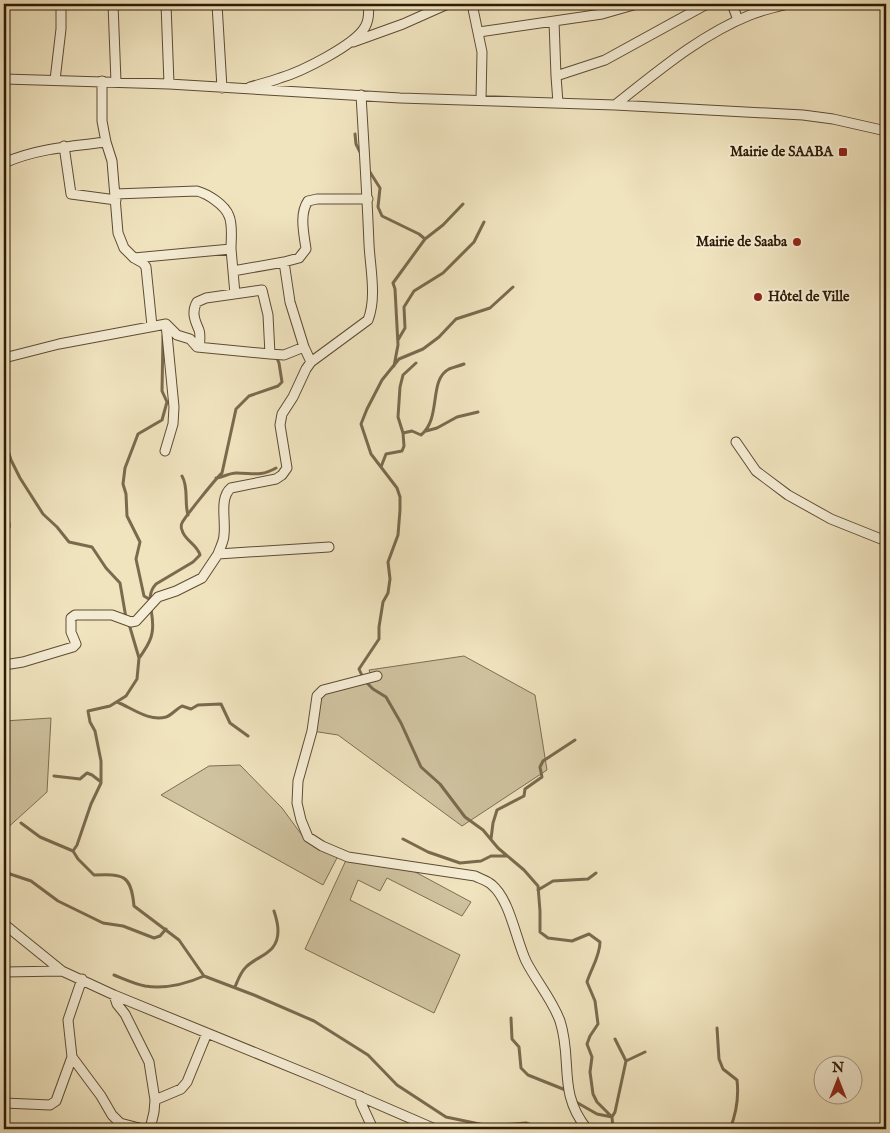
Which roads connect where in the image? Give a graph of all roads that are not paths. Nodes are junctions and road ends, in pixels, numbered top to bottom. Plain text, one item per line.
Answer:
1 (61, 4) edge
2 (113, 4) edge
3 (166, 4) edge
4 (217, 4) edge
5 (368, 4) edge
6 (448, 4) edge
7 (472, 4) edge
8 (637, 4) edge
9 (707, 4) edge
10 (732, 4) edge
11 (788, 4) edge
12 (619, 6) edge
13 (738, 20) junction
14 (554, 21) junction
15 (479, 32) junction
16 (350, 43) junction
17 (556, 76) junction
18 (4, 79) edge
19 (55, 80) junction
20 (102, 82) junction
21 (116, 82) junction
22 (169, 84) junction
23 (222, 88) junction
24 (243, 89) junction
25 (361, 95) junction
26 (481, 100) junction
27 (558, 103) junction
28 (614, 105) junction
29 (886, 131) edge
30 (106, 142) junction
31 (64, 146) junction
32 (4, 163) edge
33 (116, 197) junction
34 (368, 199) junction
35 (231, 249) junction
36 (134, 258) junction
37 (284, 262) junction
38 (233, 271) junction
39 (235, 294) junction
40 (166, 324) junction
41 (152, 326) junction
42 (200, 347) junction
43 (304, 347) junction
44 (270, 354) junction
45 (4, 358) edge
46 (311, 362) junction
47 (736, 442) dead end
48 (165, 451) dead end
49 (4, 515) edge
50 (4, 530) edge
51 (886, 540) edge
52 (329, 547) dead end
53 (218, 554) junction
54 (4, 665) edge
55 (377, 676) dead end
56 (4, 924) edge
57 (62, 971) junction
58 (4, 972) edge
59 (82, 979) junction
60 (114, 995) junction
61 (207, 1033) junction
62 (72, 1057) junction
63 (360, 1096) junction
64 (155, 1100) junction
65 (4, 1103) edge
66 (143, 1129) edge
67 (150, 1129) edge
68 (373, 1129) edge
69 (435, 1129) edge
70 (587, 1129) edge

1 - 19 street
2 - 21 street
3 - 22 street
4 - 23 street
5 - 16 street
6 - 16 street
7 - 15 street
8 - 12 street
9 - 17 street
10 - 13 street
11 - 13 street
12 - 14 street
13 - 28 street
14 - 15 street
14 - 17 street
15 - 26 street
16 - 24 street
17 - 27 street
18 - 19 street
19 - 20 street
20 - 21 street
20 - 30 street
21 - 22 street
22 - 23 street
23 - 24 street
24 - 25 street
25 - 26 street
25 - 34 street
26 - 27 street
27 - 28 street
28 - 29 street
30 - 31 street
30 - 33 street
31 - 32 street
31 - 33 street
33 - 35 street
33 - 36 street
34 - 37 street
34 - 46 street
35 - 36 street
35 - 38 street
36 - 41 street
37 - 38 street
37 - 43 street
38 - 39 street
39 - 42 street
39 - 44 street
40 - 41 street
40 - 42 street
40 - 48 street
41 - 45 street
42 - 44 street
43 - 44 street
43 - 46 street
46 - 53 street
47 - 51 street
49 - 50 street
52 - 53 street
53 - 54 street
55 - 70 street
56 - 57 street
57 - 58 street
57 - 59 street
59 - 60 street
59 - 62 street
60 - 61 street
60 - 64 street
61 - 63 street
61 - 64 street
62 - 65 street
62 - 66 street
63 - 68 street
63 - 69 street
64 - 67 street

